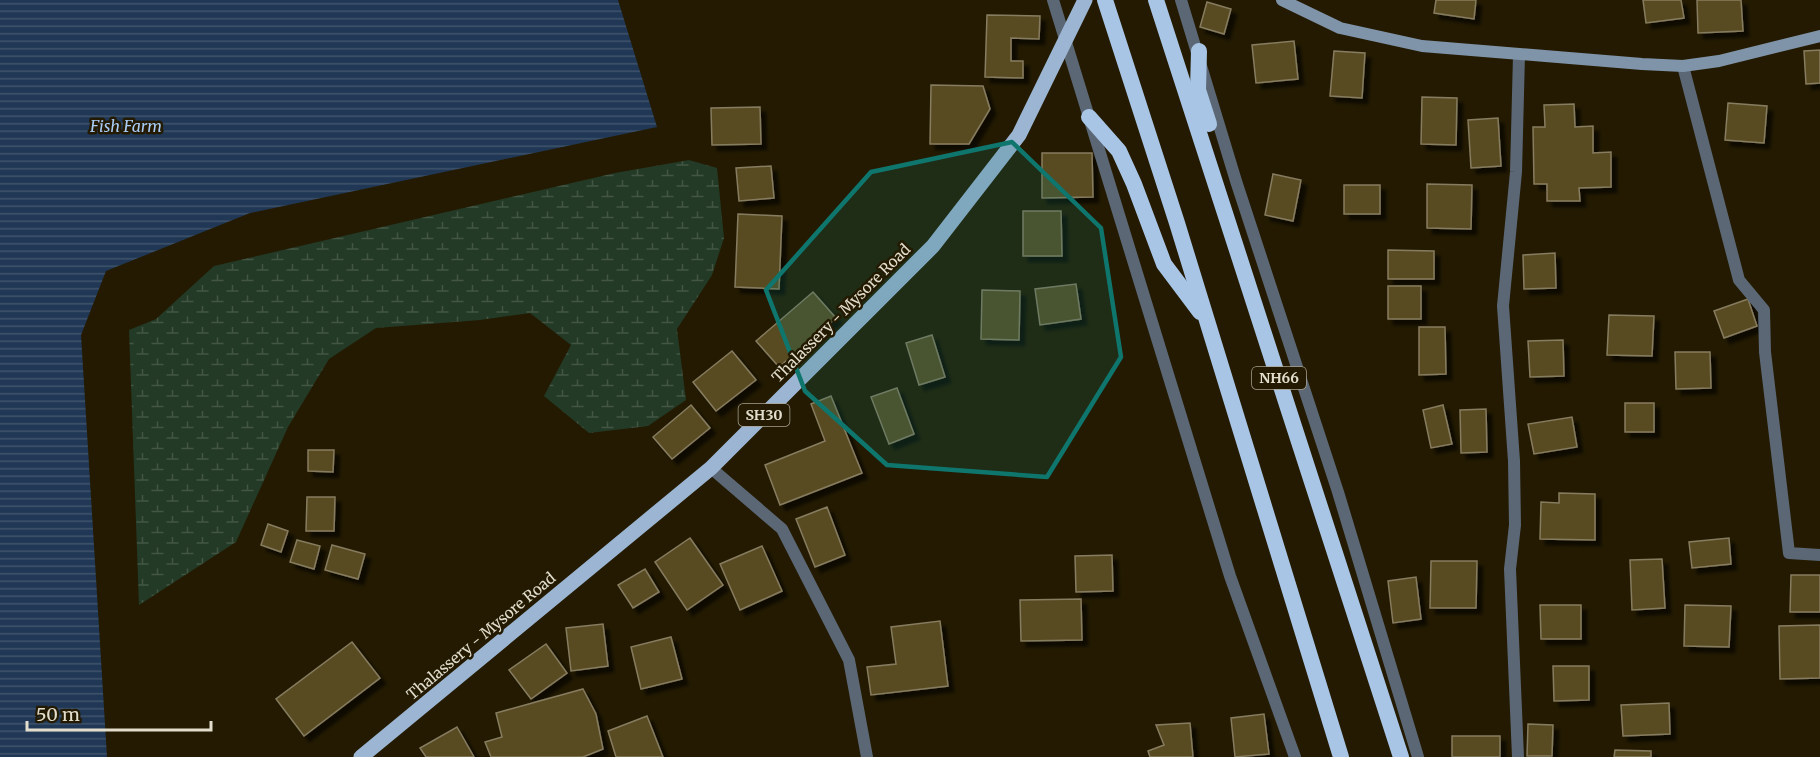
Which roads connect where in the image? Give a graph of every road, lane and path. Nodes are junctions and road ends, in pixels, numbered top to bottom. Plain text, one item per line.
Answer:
1 (1053, 0) edge
2 (1085, 0) edge
3 (1105, 0) edge
4 (1156, 0) edge
5 (1181, 0) edge
6 (1282, 0) edge
7 (1820, 36) edge
8 (1065, 41) junction
9 (1198, 51) junction
10 (1519, 55) junction
11 (1683, 66) junction
12 (1089, 117) junction
13 (1221, 196) junction
14 (1206, 320) junction
15 (711, 468) junction
16 (1820, 555) edge
17 (361, 757) edge
18 (867, 757) edge
19 (1295, 757) edge
20 (1341, 757) edge
21 (1401, 757) edge
22 (1418, 757) edge
23 (1518, 757) edge

1 - 8 street
2 - 8 main road, Thalassery - Mysore Road / SH30
3 - 14 highway
4 - 13 highway, NH66
5 - 9 street
6 - 10 main road
7 - 11 main road
8 - 12 street
8 - 15 main road, Thalassery - Mysore Road / SH30
9 - 13 highway
9 - 22 street
10 - 11 main road
10 - 23 street
11 - 16 street
12 - 14 highway
12 - 19 street
13 - 21 highway, NH66
14 - 20 highway
15 - 17 main road, Thalassery - Mysore Road / SH30
15 - 18 street

